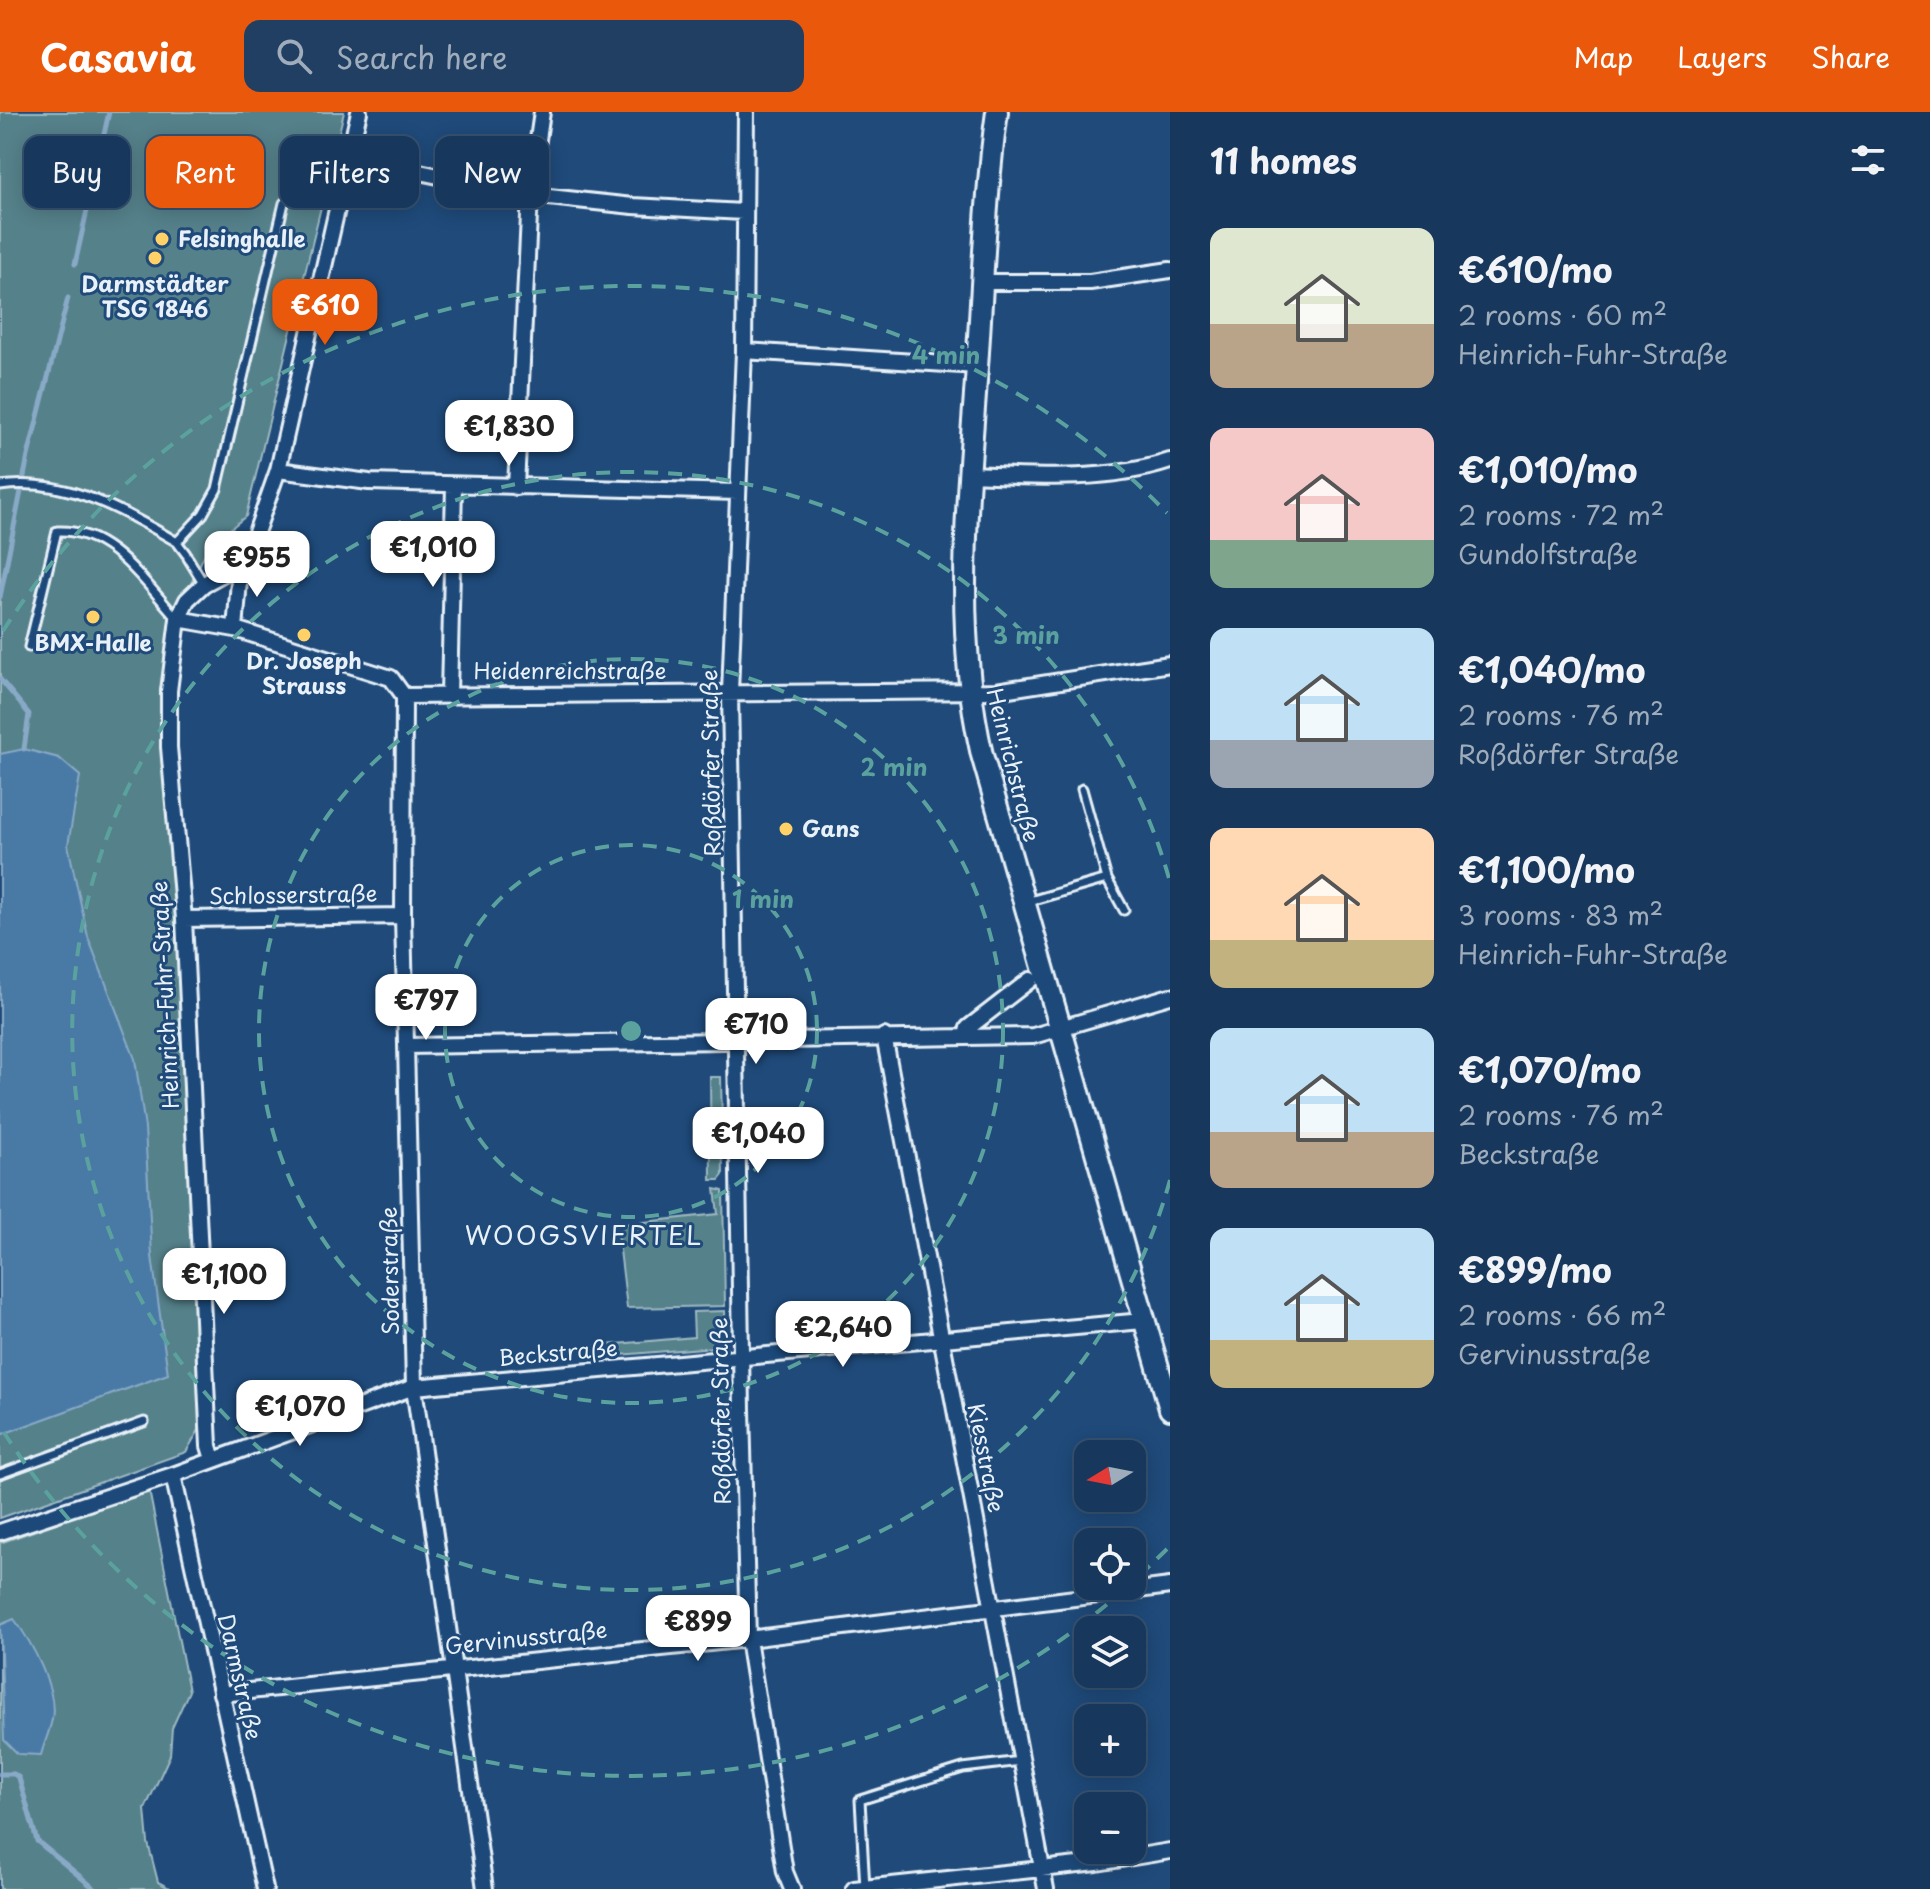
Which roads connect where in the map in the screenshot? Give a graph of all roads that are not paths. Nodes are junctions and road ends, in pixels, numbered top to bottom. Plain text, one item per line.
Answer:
1 (359, 112) edge
2 (542, 112) edge
3 (746, 112) edge
4 (997, 112) edge
5 (353, 136) edge
6 (539, 136) edge
7 (549, 197) edge
8 (283, 208) edge
9 (336, 208) edge
10 (529, 208) edge
11 (743, 212) junction
12 (1170, 270) edge
13 (983, 282) junction
14 (744, 351) junction
15 (977, 366) junction
16 (1170, 461) edge
17 (278, 470) junction
18 (969, 474) junction
19 (0, 486) edge
20 (454, 486) junction
21 (516, 487) junction
22 (738, 492) junction
23 (177, 542) junction
24 (244, 562) junction
25 (204, 584) junction
26 (178, 619) junction
27 (235, 629) junction
28 (29, 647) dead end
29 (1167, 665) edge
30 (1170, 682) edge
31 (969, 691) junction
32 (730, 692) junction
33 (449, 694) junction
34 (404, 696) junction
35 (1082, 789) dead end
36 (1107, 879) junction
37 (1024, 902) junction
38 (1124, 910) dead end
39 (403, 916) junction
40 (184, 919) junction
41 (1030, 980) dead end
42 (1170, 996) edge
43 (1060, 1029) junction
44 (884, 1036) junction
45 (966, 1036) junction
46 (736, 1039) junction
47 (407, 1046) junction
48 (1143, 1321) junction
49 (941, 1341) junction
50 (741, 1358) junction
51 (414, 1387) junction
52 (1170, 1409) edge
53 (144, 1422) dead end
54 (213, 1459) junction
55 (0, 1474) edge
56 (173, 1475) junction
57 (0, 1532) edge
58 (1170, 1586) edge
59 (993, 1610) junction
60 (748, 1639) junction
61 (451, 1669) junction
62 (221, 1694) junction
63 (1021, 1760) junction
64 (1170, 1851) edge
65 (1041, 1868) junction
66 (860, 1888) edge
67 (265, 1889) edge
68 (485, 1889) edge
69 (792, 1889) edge
70 (1046, 1889) edge

1 - 5 street
2 - 6 street
3 - 11 street, Roßdörfer Straße
4 - 13 main road, Heinrichstraße
7 - 11 street
8 - 23 lane
9 - 17 street
10 - 21 street
11 - 14 street, Roßdörfer Straße
12 - 13 street
13 - 15 main road, Heinrichstraße
14 - 15 street
14 - 22 street, Roßdörfer Straße
15 - 18 main road, Heinrichstraße
16 - 18 street
17 - 20 street
17 - 24 street
18 - 31 main road, Heinrichstraße
19 - 23 lane
20 - 21 street
20 - 33 street
21 - 22 street
22 - 32 street, Roßdörfer Straße
23 - 25 lane
24 - 25 street, Heinrich-Fuhr-Straße
24 - 27 street
25 - 26 street, Heinrich-Fuhr-Straße
26 - 27 street
26 - 28 lane
26 - 40 street, Heinrich-Fuhr-Straße
27 - 34 street
29 - 30 street
29 - 31 street, Heidenreichstraße
31 - 32 street, Heidenreichstraße
31 - 37 main road, Heinrichstraße
32 - 33 street, Heidenreichstraße
32 - 46 street, Roßdörfer Straße
33 - 34 street, Heidenreichstraße
34 - 39 street, Soderstraße
35 - 36 lane
36 - 37 lane
36 - 38 lane
37 - 43 main road, Heinrichstraße
39 - 40 street, Schlosserstraße
39 - 47 street, Soderstraße
40 - 54 street, Heinrich-Fuhr-Straße
41 - 45 street
42 - 43 street
43 - 45 street
43 - 48 main road, Heinrichstraße
44 - 45 street
44 - 46 street
44 - 49 street, Kiesstraße
46 - 47 street
46 - 50 street, Roßdörfer Straße
47 - 51 street, Soderstraße
48 - 49 street, Beckstraße
48 - 52 main road, Heinrichstraße
49 - 50 street, Beckstraße
49 - 59 street, Kiesstraße
50 - 51 street, Beckstraße
50 - 60 street, Roßdörfer Straße
51 - 54 street, Beckstraße
51 - 61 street, Soderstraße
53 - 55 lane
54 - 56 street, Beckstraße
56 - 57 street, Beckstraße
56 - 62 street, Darmstraße
58 - 59 street, Gervinusstraße
59 - 60 street, Gervinusstraße
59 - 63 street, Kiesstraße
60 - 61 street, Gervinusstraße
60 - 69 street, Roßdörfer Straße
61 - 62 street, Gervinusstraße
61 - 68 street, Soderstraße
62 - 67 street, Darmstraße
63 - 65 street, Kiesstraße
63 - 66 lane
64 - 65 street
65 - 66 street
65 - 70 street, Kiesstraße

